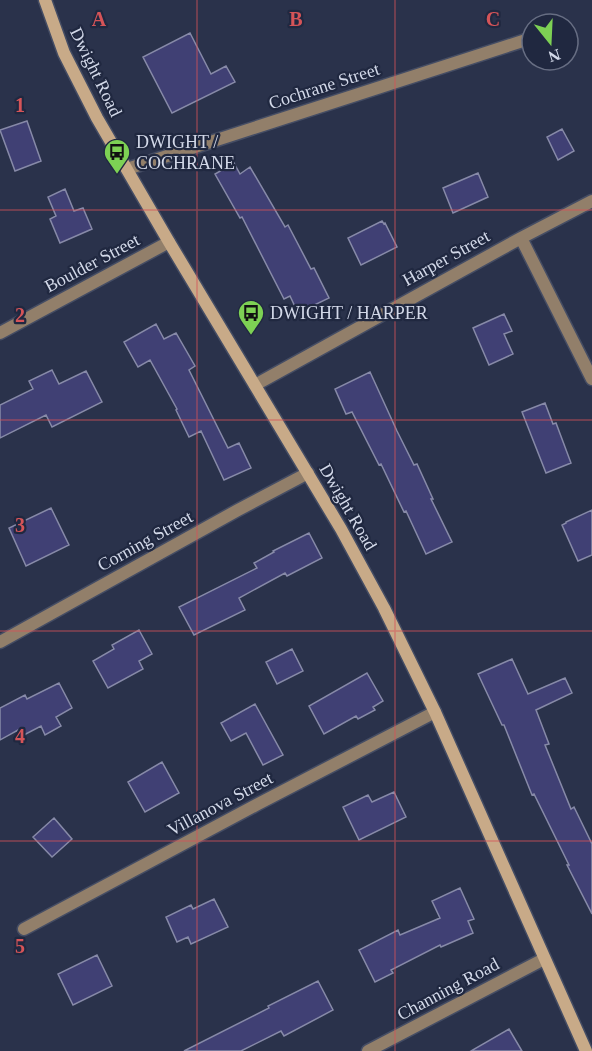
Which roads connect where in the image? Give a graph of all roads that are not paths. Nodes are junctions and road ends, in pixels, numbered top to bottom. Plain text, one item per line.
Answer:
1 (45, 0) edge
2 (520, 42) edge
3 (127, 169) junction
4 (592, 201) edge
5 (521, 238) junction
6 (169, 242) junction
7 (0, 333) edge
8 (592, 379) edge
9 (255, 385) junction
10 (308, 473) junction
11 (0, 642) edge
12 (435, 712) junction
13 (24, 929) dead end
14 (544, 958) junction
15 (368, 1051) edge
16 (585, 1051) edge

1 - 3 main road, Dwight Road
2 - 3 street, Cochrane Street
3 - 6 main road, Dwight Road
4 - 5 street, Harper Street
5 - 8 street
5 - 9 street, Harper Street
6 - 7 street, Boulder Street
6 - 9 main road, Dwight Road
9 - 10 main road, Dwight Road
10 - 11 street, Corning Street
10 - 12 main road, Dwight Road
12 - 13 street, Villanova Street
12 - 14 main road, Dwight Road
14 - 15 street, Channing Road
14 - 16 main road, Dwight Road

